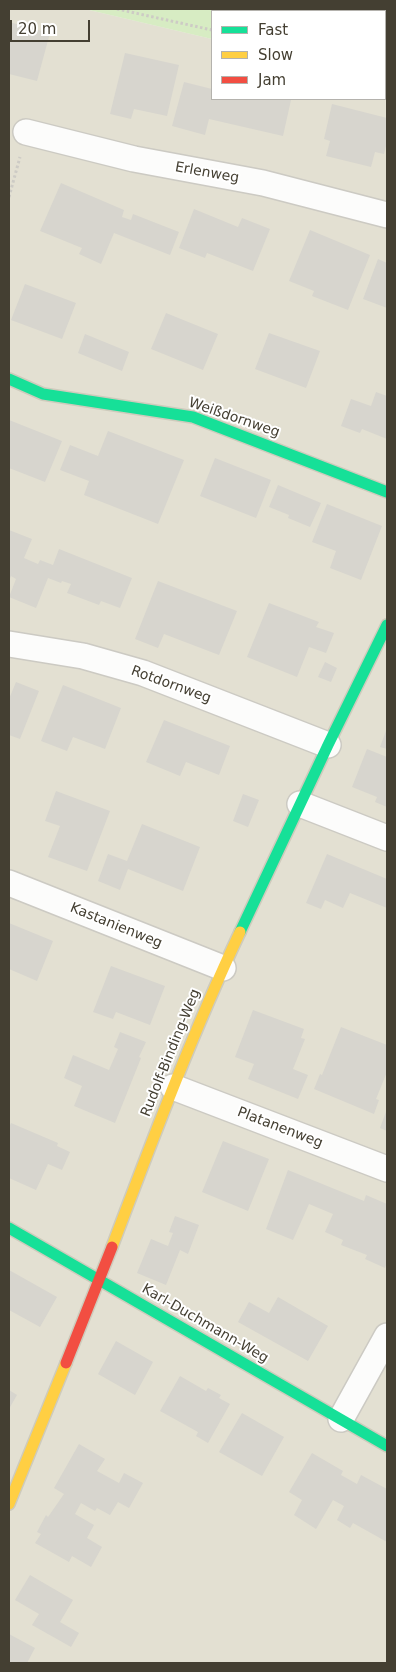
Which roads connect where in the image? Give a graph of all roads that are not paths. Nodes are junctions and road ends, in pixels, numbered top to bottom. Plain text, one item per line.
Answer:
1 (26, 132) road end
2 (387, 215) edge
3 (9, 379) edge
4 (387, 492) edge
5 (387, 625) edge
6 (9, 644) edge
7 (328, 745) junction
8 (300, 804) junction
9 (387, 838) edge
10 (9, 883) edge
11 (223, 968) junction
12 (173, 1087) junction
13 (387, 1169) edge
14 (9, 1228) edge
15 (99, 1281) junction
16 (387, 1336) edge
17 (341, 1419) junction
18 (387, 1446) edge
19 (9, 1504) edge

1 - 2 street, Erlenweg
3 - 4 street, Weißdornweg
5 - 7 street, Rudolf-Binding-Weg
6 - 7 street, Rotdornweg
7 - 8 street, Rudolf-Binding-Weg
8 - 9 street
8 - 11 street, Rudolf-Binding-Weg
10 - 11 street, Kastanienweg
11 - 12 street, Rudolf-Binding-Weg
12 - 13 street, Platanenweg
12 - 15 street, Rudolf-Binding-Weg
14 - 15 street, Karl-Duchmann-Weg
15 - 17 street, Karl-Duchmann-Weg
15 - 19 street, Rudolf-Binding-Weg
16 - 17 street
17 - 18 street, Karl-Duchmann-Weg

